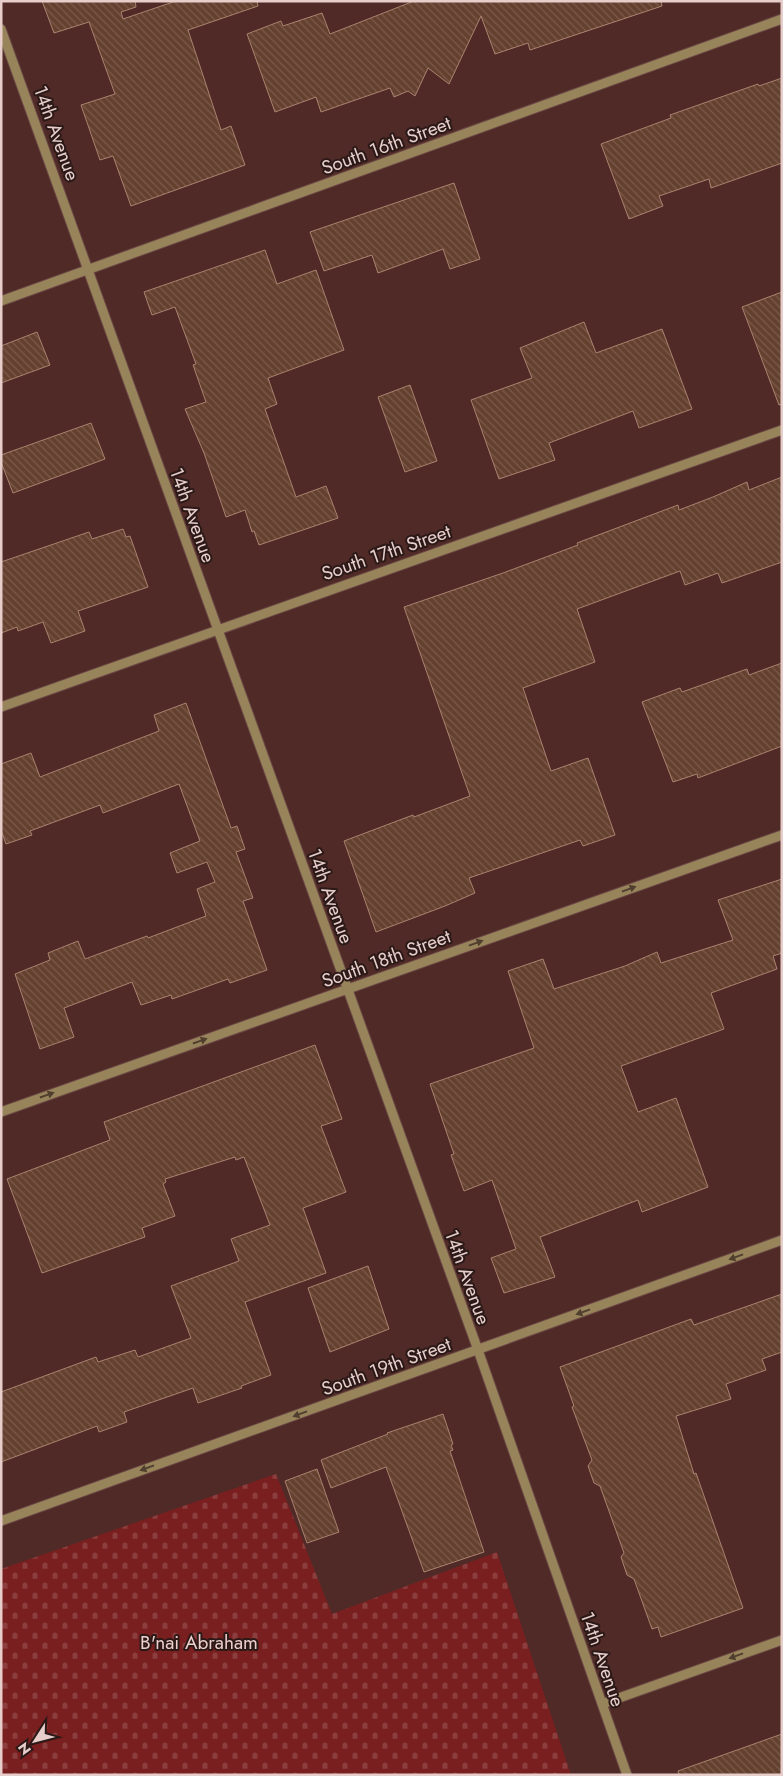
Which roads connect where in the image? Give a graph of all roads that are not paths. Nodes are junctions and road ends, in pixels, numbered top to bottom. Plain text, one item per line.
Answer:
1 (782, 19) edge
2 (1, 29) edge
3 (89, 270) junction
4 (1, 301) edge
5 (782, 430) edge
6 (217, 629) junction
7 (1, 707) edge
8 (782, 835) edge
9 (348, 989) junction
10 (1, 1112) edge
11 (782, 1240) edge
12 (478, 1350) junction
13 (1, 1520) edge
14 (782, 1640) edge
15 (602, 1704) junction
16 (627, 1775) edge

1 - 3 street, South 16th Street
2 - 3 street, 14th Avenue
3 - 4 street, South 16th Street
3 - 6 street, 14th Avenue
5 - 6 street, South 17th Street
6 - 7 street, South 17th Street
6 - 9 street, 14th Avenue
9 -> 8 street, South 18th Street
10 -> 9 street, South 18th Street
9 - 12 street, 14th Avenue
11 -> 12 street, South 19th Street
12 -> 13 street, South 19th Street
12 - 15 street, 14th Avenue
14 -> 15 street
15 - 16 street, 14th Avenue

